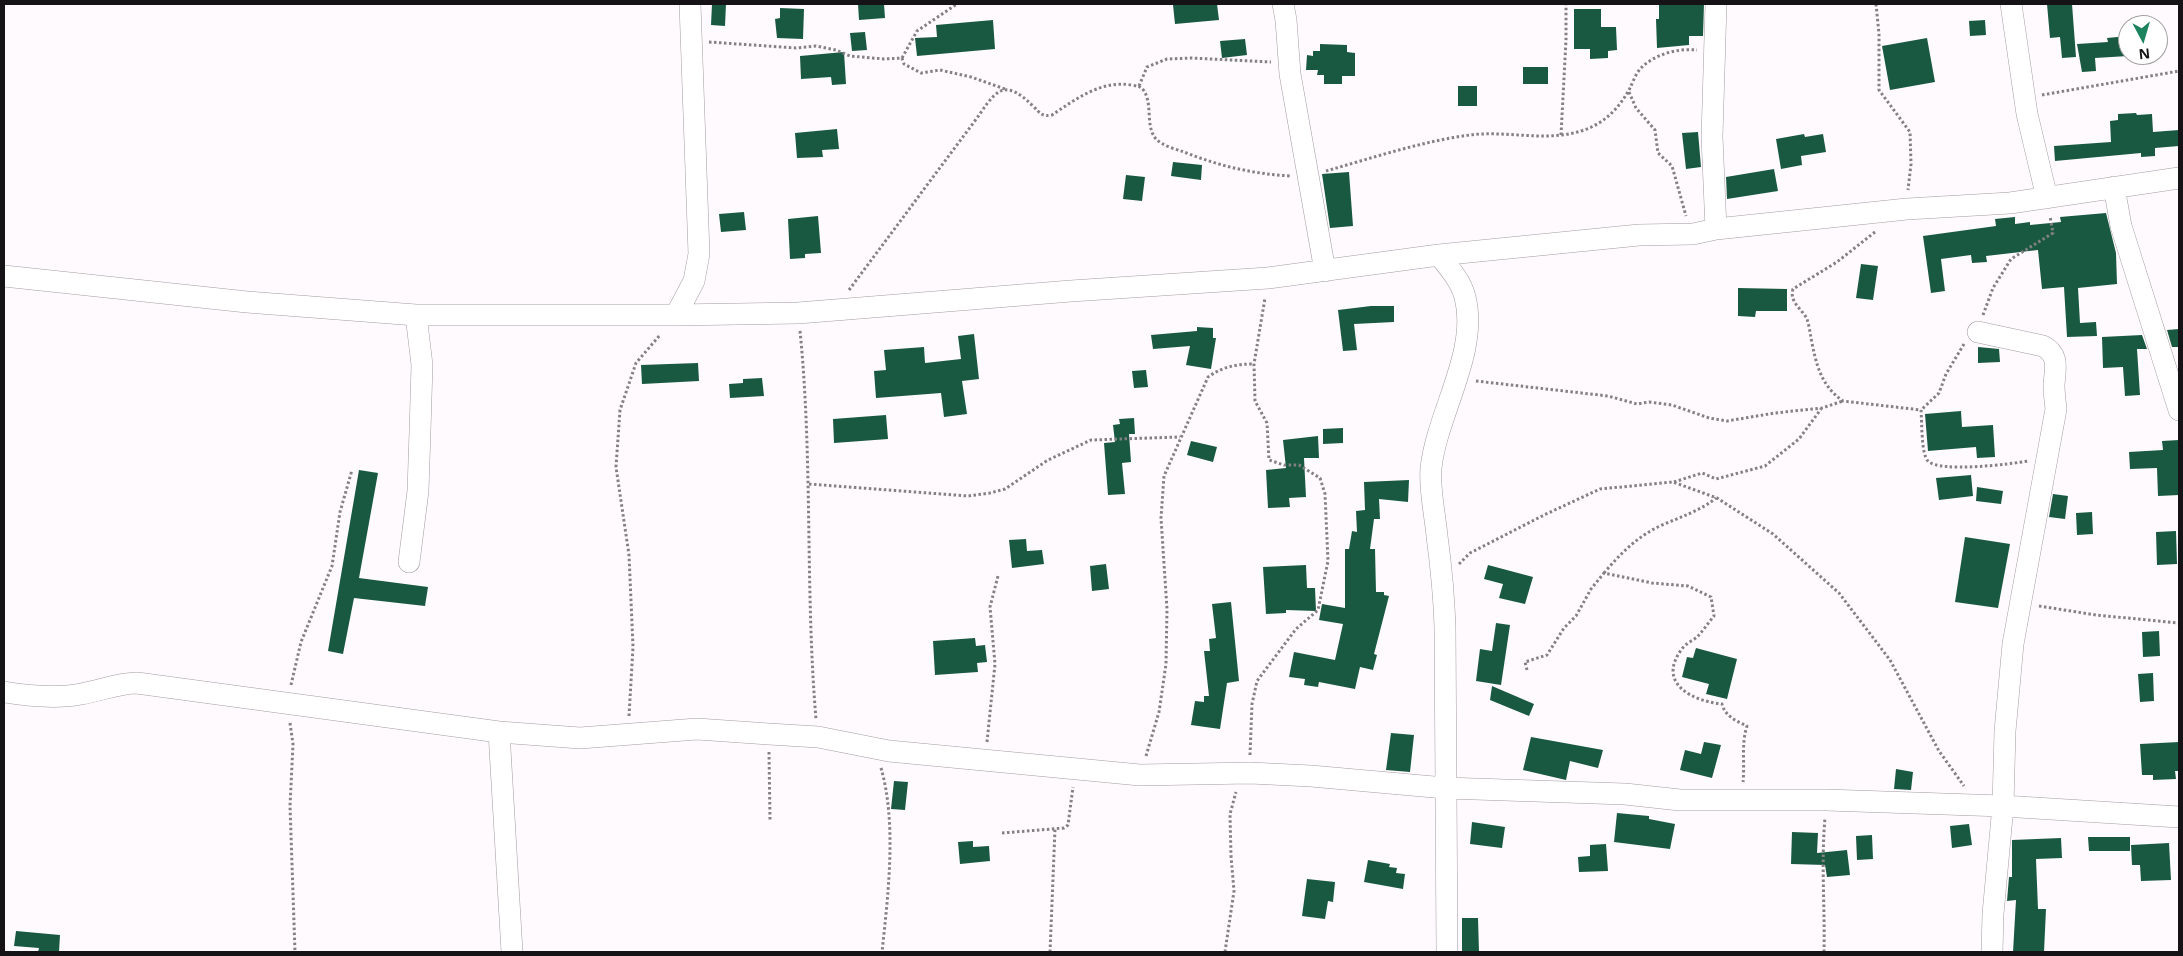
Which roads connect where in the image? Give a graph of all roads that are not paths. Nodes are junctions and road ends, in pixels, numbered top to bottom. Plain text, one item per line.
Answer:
1 (690, 4) edge
2 (1716, 4) edge
3 (2011, 4) edge
4 (1286, 9) edge
5 (2179, 178) edge
6 (2114, 187) junction
7 (2047, 198) junction
8 (1716, 229) junction
9 (1439, 255) junction
10 (1325, 271) junction
11 (4, 276) edge
12 (416, 315) junction
13 (676, 316) junction
14 (1978, 332) dead end
15 (2179, 410) edge
16 (409, 562) dead end
17 (4, 692) edge
18 (499, 732) junction
19 (1446, 788) junction
20 (2003, 806) junction
21 (2179, 816) edge
22 (512, 952) edge
23 (1447, 952) edge
24 (1992, 952) edge

1 - 13 street
2 - 8 street
3 - 7 street
4 - 10 street
5 - 6 street
6 - 7 street
6 - 15 street
7 - 8 street
8 - 9 street
9 - 10 street
9 - 19 street
10 - 13 street
11 - 12 street
12 - 13 street
12 - 16 street
14 - 20 street
17 - 18 street
18 - 19 street
18 - 22 street
19 - 20 street
19 - 23 street
20 - 21 street
20 - 24 street

